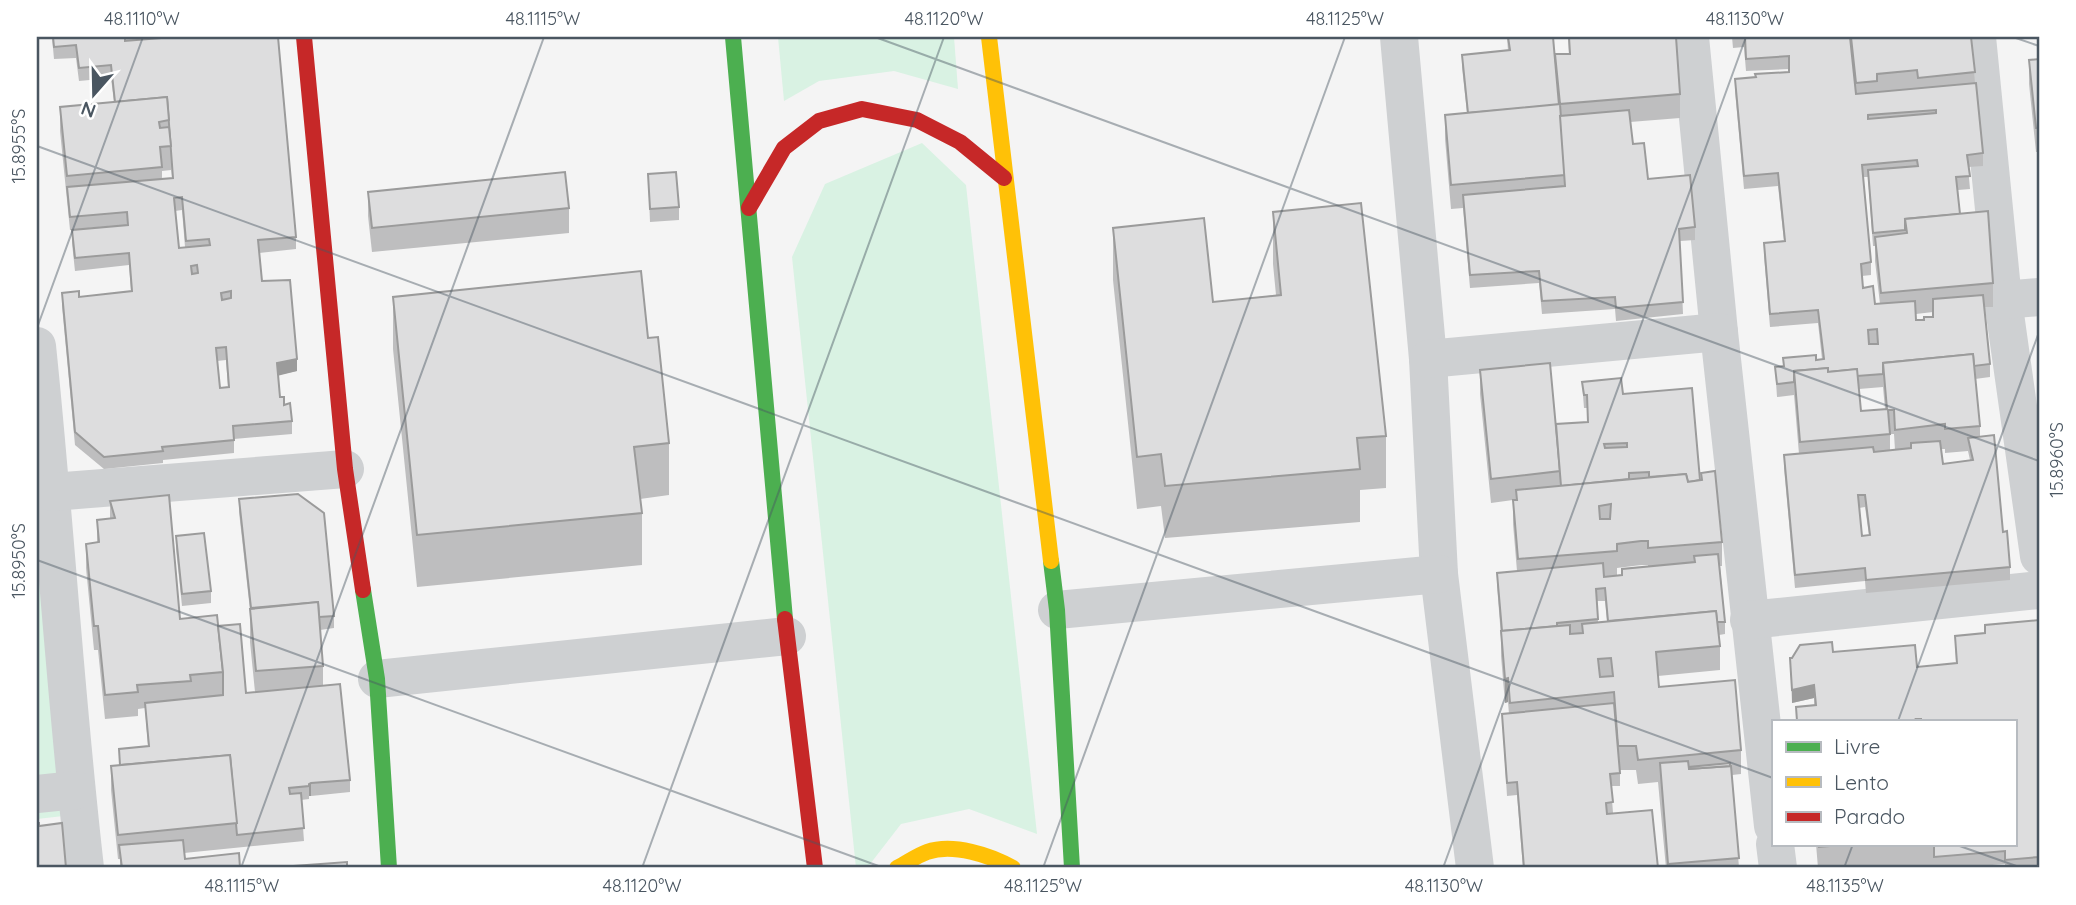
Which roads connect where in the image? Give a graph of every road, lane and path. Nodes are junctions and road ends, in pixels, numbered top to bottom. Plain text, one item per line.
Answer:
1 (304, 37) edge
2 (733, 37) edge
3 (989, 37) edge
4 (1399, 37) edge
5 (1690, 37) edge
6 (1977, 37) edge
7 (1004, 178) junction
8 (749, 208) junction
9 (2021, 298) edge
10 (1719, 331) junction
11 (37, 346) edge
12 (1428, 359) junction
13 (345, 469) junction
14 (52, 492) junction
15 (2039, 556) edge
16 (1439, 574) junction
17 (2039, 590) edge
18 (1057, 610) junction
19 (1749, 620) junction
20 (787, 636) junction
21 (377, 679) junction
22 (76, 790) junction
23 (37, 794) edge
24 (1772, 817) edge
25 (1775, 846) edge
26 (85, 868) edge
27 (389, 868) edge
28 (815, 868) edge
29 (897, 868) edge
30 (1013, 868) edge
31 (1073, 868) edge
32 (1475, 868) edge
33 (1778, 868) edge

1 - 13 main road
2 - 8 main road
3 - 7 main road
4 - 12 street
5 - 10 street
6 - 9 street
7 - 8 main road
7 - 18 main road
8 - 20 main road
9 - 15 street
10 - 12 street
10 - 19 street
11 - 14 street
12 - 16 street
13 - 14 street
13 - 21 main road
14 - 22 street
16 - 18 street
16 - 32 street
17 - 19 street
18 - 31 main road
19 - 24 street
20 - 21 street
20 - 28 main road
21 - 27 main road
22 - 23 street
22 - 26 street
25 - 33 street
29 - 30 main road

